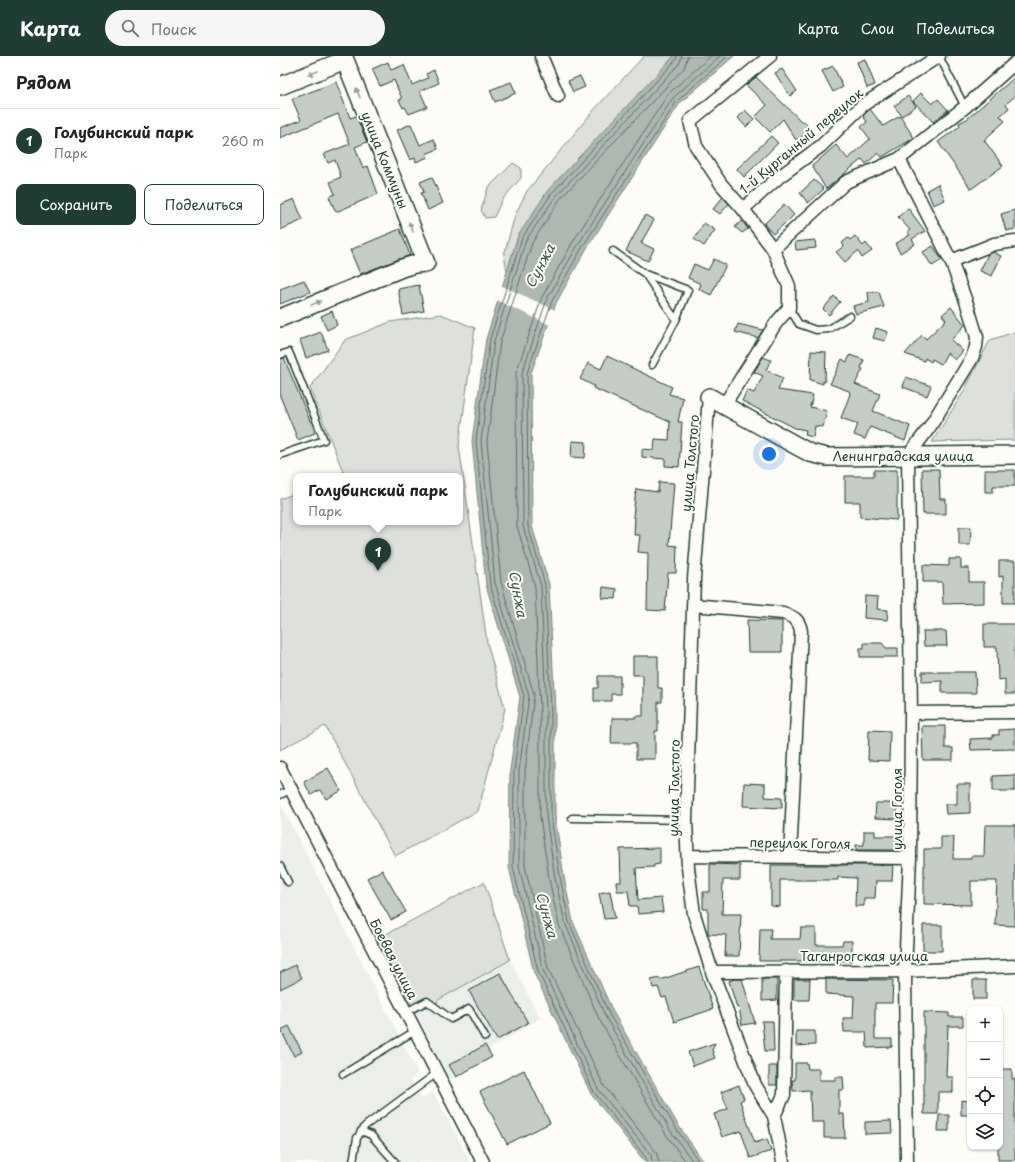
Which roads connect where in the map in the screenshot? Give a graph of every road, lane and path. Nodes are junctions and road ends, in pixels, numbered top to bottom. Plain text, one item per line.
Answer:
1 (542, 56) edge
2 (770, 56) edge
3 (939, 56) edge
4 (348, 57) edge
5 (1015, 63) edge
6 (280, 86) edge
7 (558, 96) dead end
8 (965, 107) junction
9 (899, 159) junction
10 (743, 209) junction
11 (1015, 241) edge
12 (773, 250) junction
13 (613, 251) dead end
14 (951, 261) junction
15 (645, 274) junction
16 (789, 308) junction
17 (850, 316) dead end
18 (280, 318) edge
19 (676, 320) junction
20 (280, 355) edge
21 (652, 365) dead end
22 (709, 397) joint
23 (724, 405) junction
24 (280, 455) edge
25 (1015, 455) edge
26 (908, 456) junction
27 (693, 605) junction
28 (1015, 712) edge
29 (911, 713) junction
30 (280, 768) edge
31 (291, 790) junction
32 (280, 795) edge
33 (572, 818) dead end
34 (686, 820) junction
35 (689, 856) junction
36 (790, 857) junction
37 (910, 858) junction
38 (280, 866) edge
39 (288, 882) dead end
40 (1015, 966) edge
41 (786, 971) junction
42 (905, 971) junction
43 (712, 972) junction
44 (406, 1012) junction
45 (415, 1031) junction
46 (485, 1037) dead end
47 (437, 1072) junction
48 (343, 1074) dead end
49 (774, 1116) junction
50 (361, 1131) junction
51 (353, 1162) edge
52 (395, 1162) edge
53 (483, 1162) edge
54 (784, 1162) edge
55 (907, 1162) edge

1 - 7 street
2 - 10 street
3 - 8 lane
3 - 10 street, 1-й Курганный переулок
4 -> 6 main road
18 -> 4 main road, улица Коммуны
5 - 8 street
8 - 9 street
9 - 12 street
9 - 14 street
10 - 12 street
11 - 14 street
12 - 16 street
13 - 15 lane
14 - 26 street
15 - 19 lane
15 - 19 lane
16 - 17 lane
16 - 23 street
19 - 21 lane
20 - 24 lane
22 - 23 main road, Ленинградская улица
22 - 27 street, улица Толстого
23 - 26 main road, Ленинградская улица
25 - 26 main road, Ленинградская улица
26 - 29 street, улица Гоголя
27 - 34 street, улица Толстого
27 - 36 street
28 - 29 street
29 - 37 street, улица Гоголя
30 - 31 street, Боевая улица
31 - 32 lane
31 - 44 street, Боевая улица
33 - 34 lane
34 - 35 street, улица Толстого
35 - 36 street, переулок Гоголя
35 - 43 street, улица Толстого
36 - 37 street, переулок Гоголя
37 - 42 street, улица Гоголя
38 - 39 lane
40 - 42 street, Таганрогская улица
41 - 42 street, Таганрогская улица
41 - 43 street, Таганрогская улица
41 - 49 street
42 - 55 street, улица Гоголя
43 - 49 street, улица Толстого
44 - 45 street, Боевая улица
44 - 46 lane
45 - 47 street, Боевая улица
45 - 48 lane
47 - 50 lane
47 - 53 street, Боевая улица
49 - 54 street, улица Толстого
50 - 51 lane
50 - 52 lane

